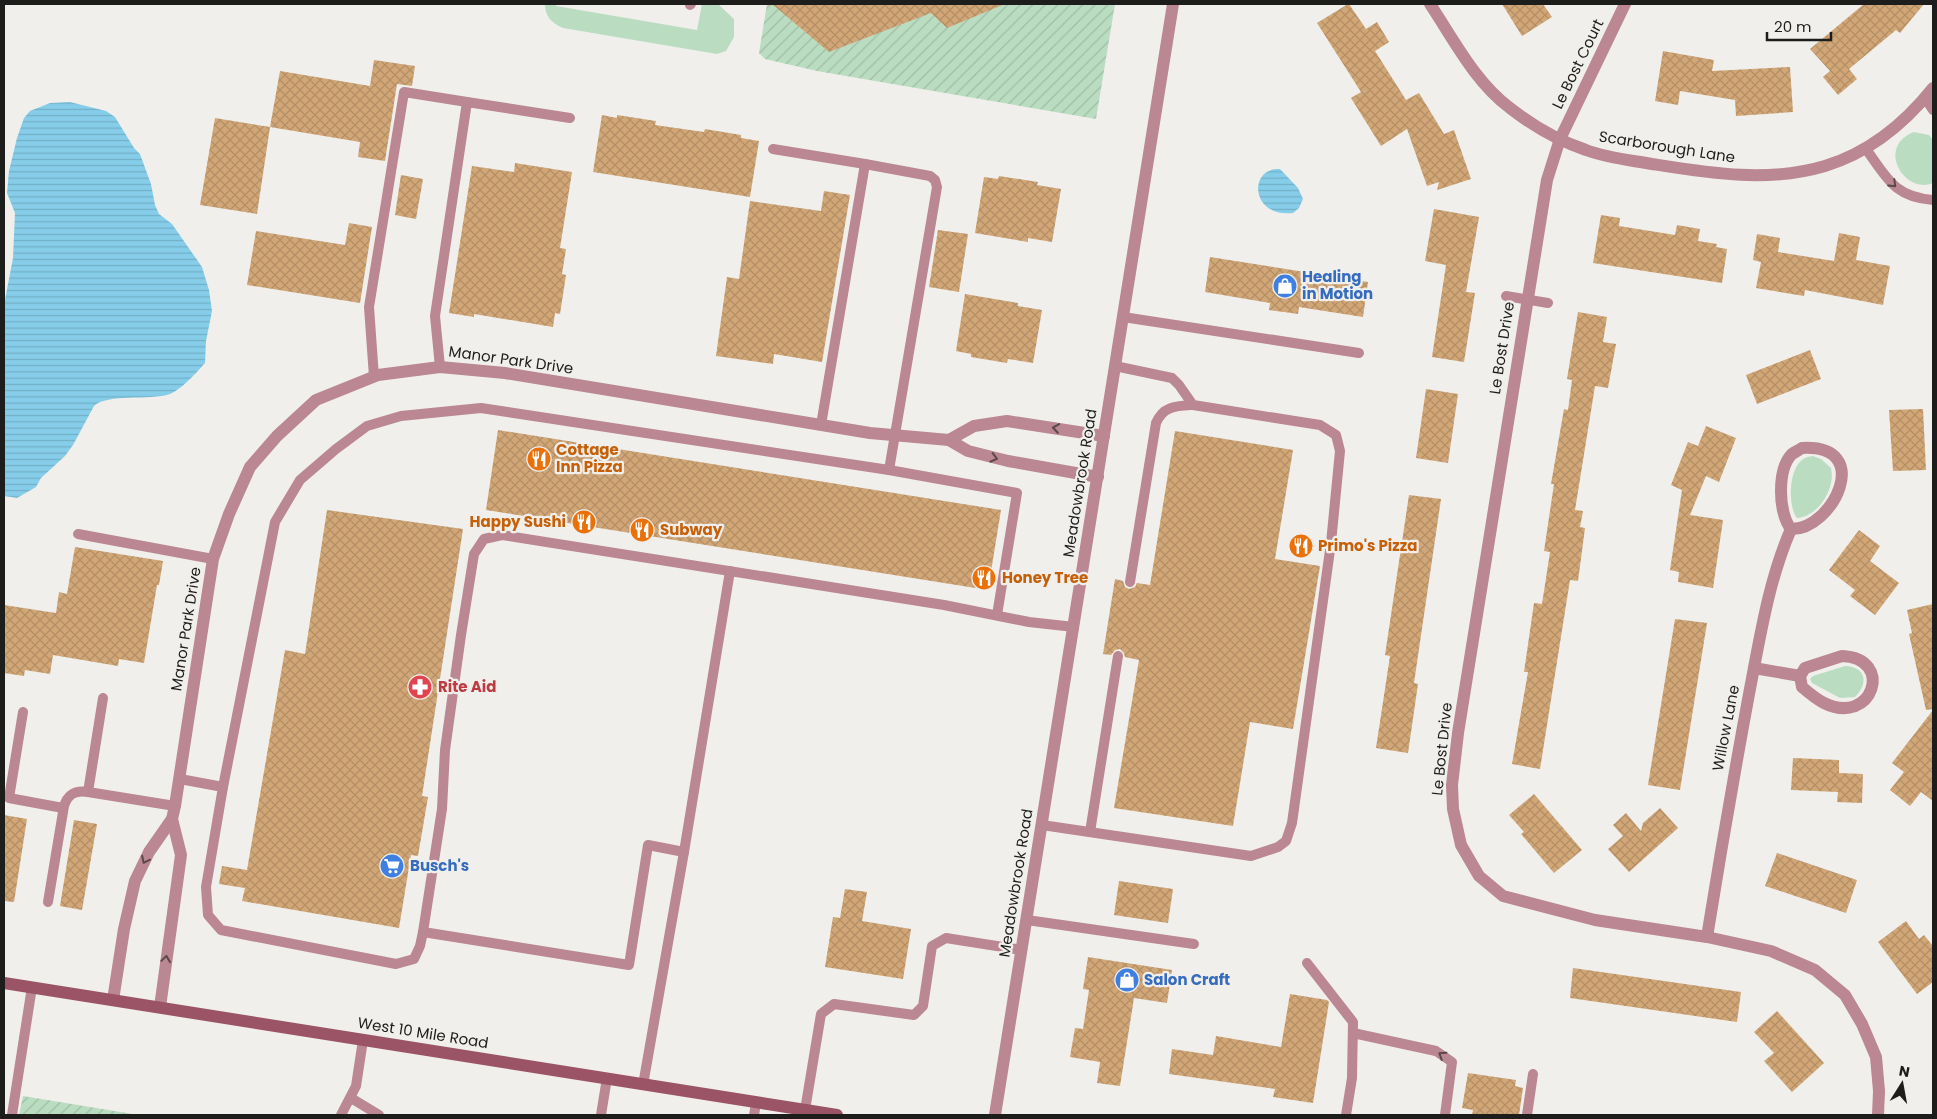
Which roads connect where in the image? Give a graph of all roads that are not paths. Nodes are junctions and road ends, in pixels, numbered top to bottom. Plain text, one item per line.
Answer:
1 (1173, 4) edge
2 (1430, 4) edge
3 (1625, 4) edge
4 (1929, 93) edge
5 (467, 102) junction
6 (1933, 110) edge
7 (570, 118) dead end
8 (1560, 139) junction
9 (773, 149) dead end
10 (1866, 149) junction
11 (865, 164) junction
12 (1933, 200) edge
13 (1506, 296) dead end
14 (1527, 299) junction
15 (1548, 303) dead end
16 (1123, 317) junction
17 (1359, 353) dead end
18 (1115, 366) junction
19 (440, 367) junction
20 (374, 377) junction
21 (1193, 405) junction
22 (821, 425) junction
23 (895, 435) junction
24 (1104, 436) junction
25 (949, 440) junction
26 (889, 470) junction
27 (1098, 477) junction
28 (1791, 529) junction
29 (78, 534) dead end
30 (213, 559) junction
31 (730, 571) junction
32 (1130, 582) dead end
33 (997, 615) junction
34 (1074, 627) junction
35 (1118, 656) dead end
36 (1754, 668) junction
37 (1800, 676) junction
38 (103, 698) dead end
39 (23, 712) dead end
40 (180, 779) junction
41 (223, 787) junction
42 (88, 792) junction
43 (176, 806) junction
44 (63, 808) junction
45 (172, 819) junction
46 (1042, 825) junction
47 (1090, 832) junction
48 (684, 852) junction
49 (48, 902) dead end
50 (1027, 920) junction
51 (423, 932) junction
52 (1707, 937) junction
53 (1194, 944) dead end
54 (1022, 950) junction
55 (1307, 963) dead end
56 (4, 983) edge
57 (32, 987) junction
58 (113, 1000) junction
59 (160, 1007) junction
60 (1353, 1034) junction
61 (363, 1040) junction
62 (1533, 1074) dead end
63 (607, 1078) junction
64 (644, 1085) junction
65 (350, 1098) junction
66 (755, 1109) edge
67 (805, 1110) junction
68 (12, 1115) edge
69 (341, 1115) edge
70 (379, 1115) edge
71 (601, 1115) edge
72 (837, 1115) edge
73 (995, 1115) edge
74 (1346, 1115) edge
75 (1446, 1115) edge
76 (1527, 1115) edge
77 (1878, 1115) edge

1 - 16 street, Meadowbrook Road
2 - 8 street, Scarborough Lane
3 - 8 street, Le Bost Court
4 - 6 lane
4 - 10 street, Scarborough Lane
5 - 7 lane
5 - 19 lane
5 - 20 lane
8 - 10 street, Scarborough Lane
8 - 14 street, Le Bost Drive
9 - 11 lane
10 -> 12 lane
11 - 22 lane
11 - 23 lane
13 - 14 lane
14 - 15 lane
14 - 52 street, Le Bost Drive
16 - 17 lane
16 - 18 street, Meadowbrook Road
18 - 21 lane
18 - 24 street, Meadowbrook Road
19 - 20 street, Manor Park Drive
19 - 22 street, Manor Park Drive
20 - 30 street, Manor Park Drive
21 - 32 lane
21 - 47 lane
22 - 23 street, Manor Park Drive
23 - 25 street, Manor Park Drive
23 - 26 lane
24 -> 25 street
24 - 27 street, Meadowbrook Road
25 -> 27 street, Manor Park Drive
26 - 33 lane
26 - 41 lane
27 - 34 street, Meadowbrook Road
28 - 28 street
28 - 36 street, Willow Lane
29 - 30 lane
30 - 40 street, Manor Park Drive
31 - 33 lane
31 - 48 lane
31 - 51 lane
33 - 34 lane
34 - 46 street, Meadowbrook Road
35 - 47 lane
36 - 37 street
36 - 52 street, Willow Lane
37 - 37 street
38 - 42 lane
39 - 44 lane
40 - 41 lane
40 - 43 street, Manor Park Drive
41 - 51 lane
42 - 43 lane
42 - 44 lane
43 - 45 street, Manor Park Drive
44 - 49 lane
45 -> 58 street, Manor Park Drive
59 -> 45 street
46 - 47 lane
46 - 50 street, Meadowbrook Road
48 - 51 lane
48 - 64 lane
50 - 53 lane
50 - 54 street, Meadowbrook Road
52 - 77 street, Le Bost Drive
54 - 67 lane
54 - 73 street, Meadowbrook Road
55 - 60 lane
56 - 57 main road, West 10 Mile Road
57 - 58 main road, West 10 Mile Road
57 - 68 lane
58 - 59 main road, West 10 Mile Road
59 - 61 main road, West 10 Mile Road
60 - 74 lane
75 -> 60 lane
61 - 63 main road, West 10 Mile Road
61 - 65 lane
62 - 76 lane
63 - 64 main road, West 10 Mile Road
63 - 71 lane
64 - 66 main road, West 10 Mile Road
65 - 69 lane
65 - 70 lane
66 - 67 main road, West 10 Mile Road
67 - 72 main road, West 10 Mile Road

